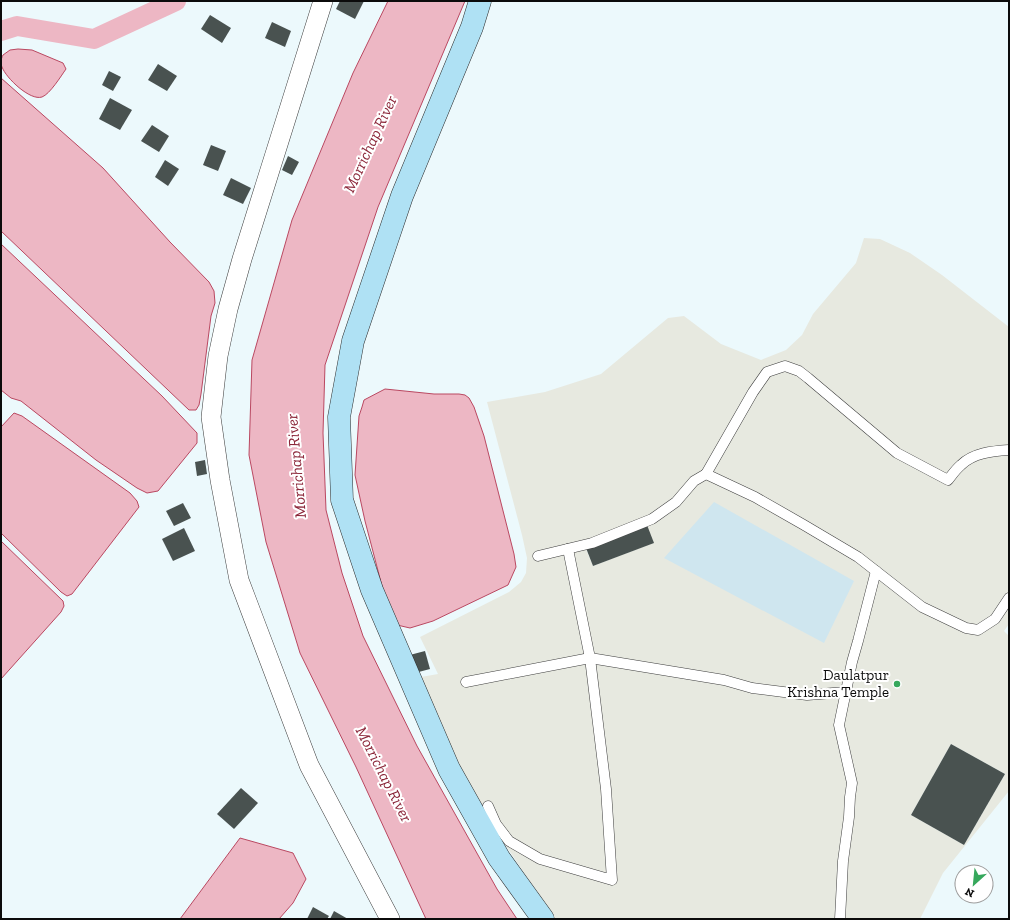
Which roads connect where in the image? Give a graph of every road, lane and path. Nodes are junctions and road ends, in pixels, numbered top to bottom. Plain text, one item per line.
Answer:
1 (323, 1) edge
2 (480, 1) edge
3 (1009, 450) edge
4 (706, 474) junction
5 (568, 549) junction
6 (538, 556) dead end
7 (876, 571) junction
8 (1009, 598) edge
9 (590, 658) junction
10 (466, 682) dead end
11 (846, 692) junction
12 (488, 806) dead end
13 (390, 919) edge
14 (543, 919) edge
15 (840, 919) edge

1 - 13 street
2 - 14 street
3 - 4 lane
4 - 5 lane
4 - 7 lane
5 - 6 lane
5 - 9 lane
7 - 8 lane
7 - 11 lane
9 - 10 lane
9 - 11 lane
9 - 12 lane
11 - 15 lane

